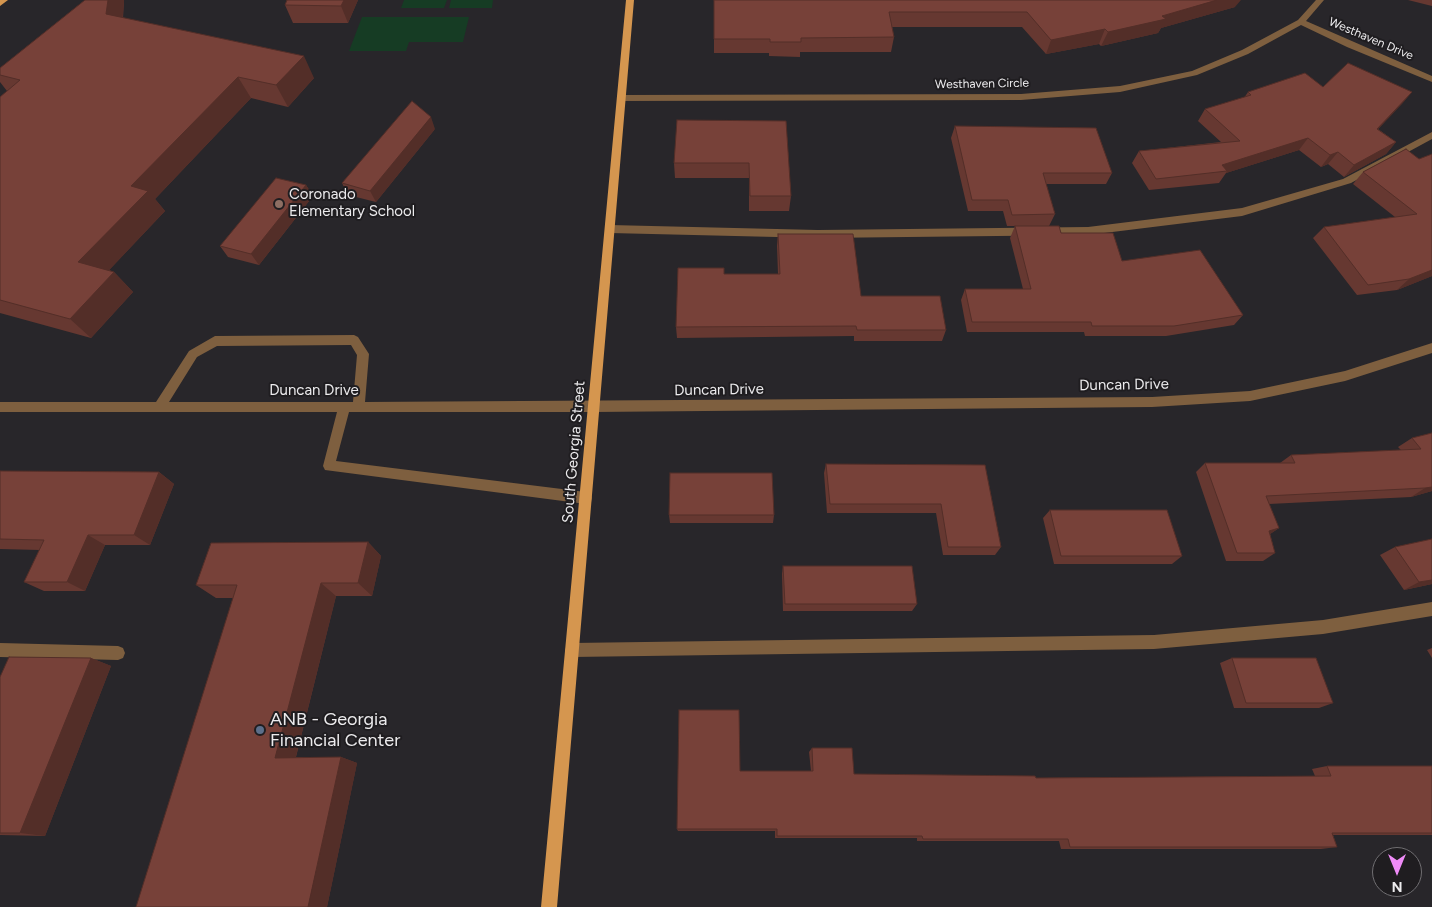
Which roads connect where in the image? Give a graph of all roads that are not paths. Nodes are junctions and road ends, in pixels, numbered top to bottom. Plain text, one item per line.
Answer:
1 (4, 0) edge
2 (630, 0) edge
3 (1320, 0) edge
4 (0, 3) edge
5 (1301, 22) junction
6 (1432, 79) edge
7 (622, 98) junction
8 (1432, 136) edge
9 (610, 229) junction
10 (1432, 348) edge
11 (0, 407) edge
12 (159, 407) junction
13 (344, 407) junction
14 (358, 407) junction
15 (594, 407) junction
16 (586, 498) junction
17 (1432, 609) edge
18 (0, 650) edge
19 (572, 650) junction
20 (118, 653) dead end
21 (549, 907) edge

1 - 4 main road
2 - 7 main road, South Georgia Street
3 - 5 street, Westhaven Circle
5 - 6 street, Westhaven Drive
5 - 7 street, Westhaven Circle
7 - 9 main road, South Georgia Street
8 - 9 street
9 - 15 main road, South Georgia Street
10 - 15 street, Duncan Drive
11 - 12 street, Duncan Drive
12 - 13 street, Duncan Drive
12 - 14 street
13 - 14 street, Duncan Drive
13 - 16 street
14 - 15 street, Duncan Drive
15 - 16 main road, South Georgia Street
16 - 19 main road, South Georgia Street
17 - 19 street
18 - 20 street
19 - 21 main road, South Georgia Street

